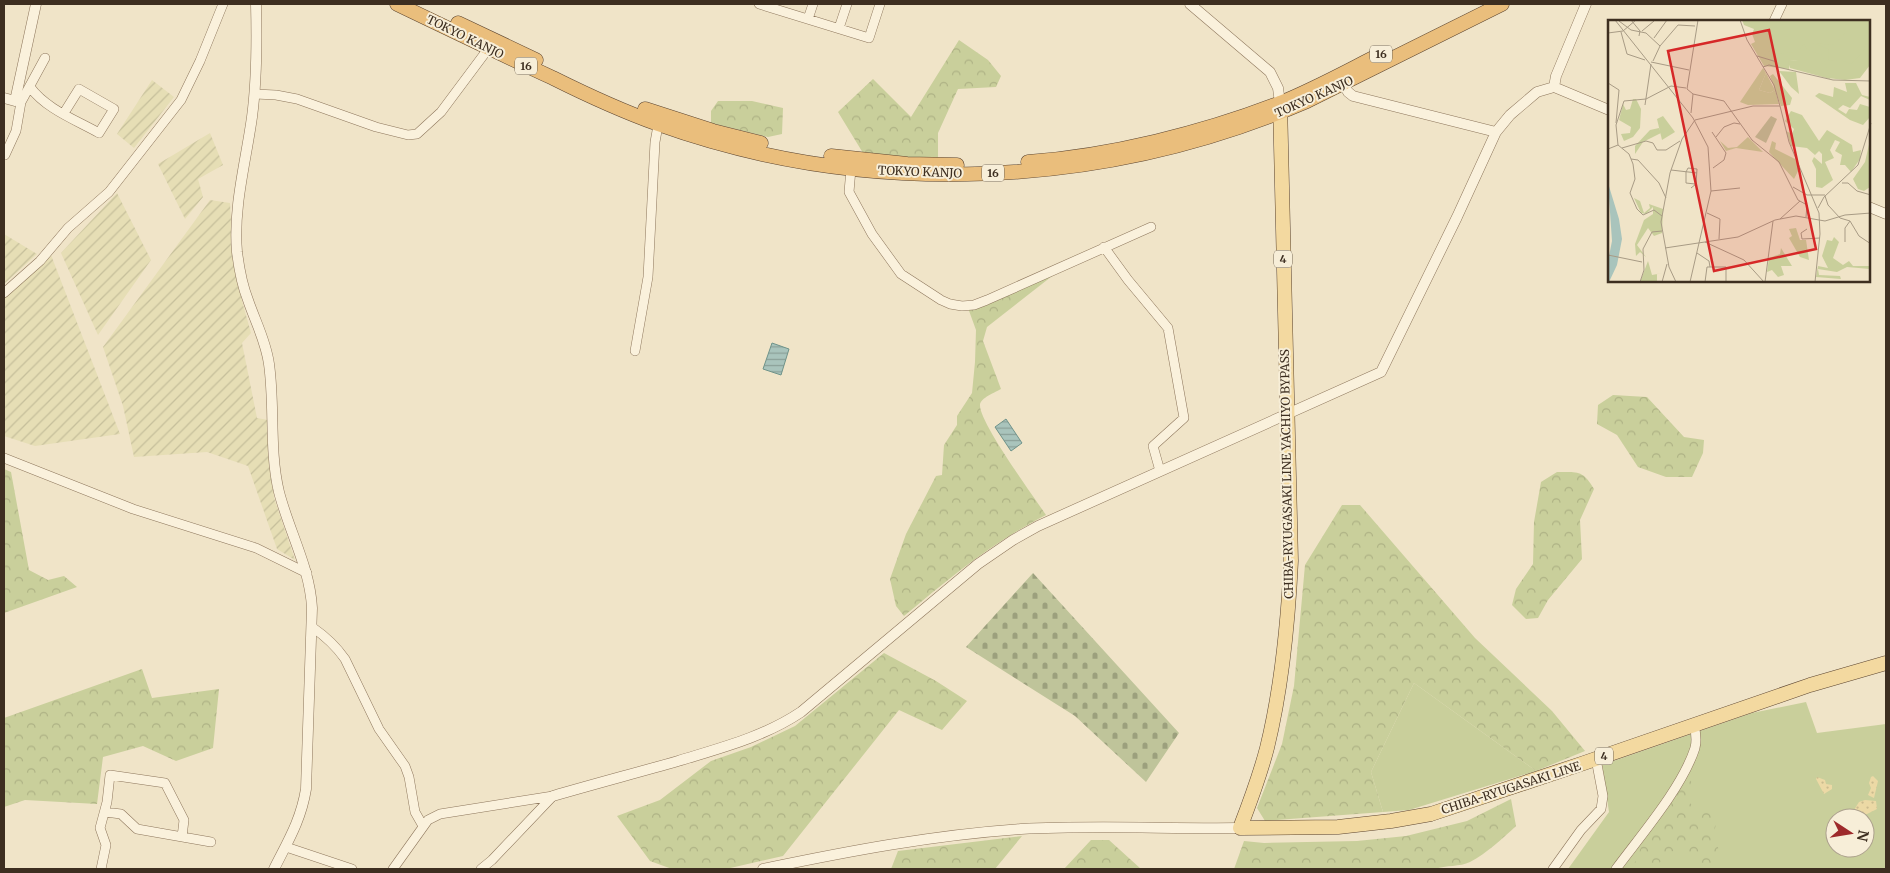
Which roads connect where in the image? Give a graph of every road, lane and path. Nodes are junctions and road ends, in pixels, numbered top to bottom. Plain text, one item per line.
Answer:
1 (36, 4) edge
2 (223, 4) edge
3 (256, 4) edge
4 (397, 4) edge
5 (418, 4) edge
6 (759, 4) edge
7 (813, 4) edge
8 (847, 4) edge
9 (880, 4) edge
10 (1190, 4) edge
11 (1482, 4) edge
12 (1502, 4) edge
13 (1586, 4) edge
14 (1782, 4) edge
15 (779, 7) edge
16 (808, 19) junction
17 (1774, 20) edge
18 (840, 28) junction
19 (491, 45) junction
20 (45, 58) dead end
21 (1344, 84) junction
22 (30, 87) junction
23 (1554, 88) junction
24 (255, 94) junction
25 (4, 98) edge
26 (18, 101) junction
27 (1280, 108) junction
28 (1608, 110) edge
29 (64, 113) junction
30 (659, 119) junction
31 (1496, 132) junction
32 (5, 155) dead end
33 (851, 169) junction
34 (1870, 207) edge
35 (1886, 214) edge
36 (1150, 227) dead end
37 (1104, 247) junction
38 (4, 293) edge
39 (635, 351) dead end
40 (1288, 414) junction
41 (4, 458) edge
42 (1160, 470) junction
43 (306, 573) junction
44 (312, 626) junction
45 (1886, 663) edge
46 (1694, 725) junction
47 (1596, 759) junction
48 (553, 796) junction
49 (105, 812) junction
50 (423, 826) junction
51 (1240, 828) junction
52 (182, 837) junction
53 (211, 842) dead end
54 (286, 847) junction
55 (101, 869) edge
56 (274, 869) edge
57 (352, 869) edge
58 (393, 869) edge
59 (481, 869) edge
60 (763, 869) edge
61 (1553, 869) edge
62 (1616, 869) edge

1 - 26 street
2 - 38 street
3 - 24 street
4 - 19 highway, TOKYO KANJO / 16
5 - 19 highway, TOKYO KANJO / 16
6 - 15 street
7 - 16 street
8 - 18 street
9 - 18 street
10 - 27 street
11 - 27 highway, TOKYO KANJO / 16
12 - 21 highway, TOKYO KANJO / 16
13 - 23 street
14 - 17 street
15 - 16 street
16 - 18 street
19 - 24 street
19 - 30 highway, TOKYO KANJO / 16
20 - 22 street
21 - 27 highway, TOKYO KANJO / 16
21 - 31 street
22 - 26 street
22 - 29 street
23 - 28 street
23 - 31 street
24 - 43 street
25 - 26 street
26 - 32 street
27 - 30 highway, TOKYO KANJO / 16
27 - 33 highway, TOKYO KANJO / 16
27 - 40 main road, CHIBA-RYUGASAKI LINE YACHIYO BYPASS / 4
29 - 29 street
30 - 33 highway, TOKYO KANJO / 16
30 - 39 street
31 - 40 street
33 - 37 street
34 - 35 street
36 - 37 street
37 - 42 street
40 - 42 street
40 - 51 main road, CHIBA-RYUGASAKI LINE YACHIYO BYPASS / 4
41 - 43 street
42 - 48 street
43 - 44 street
44 - 50 street
44 - 54 street
45 - 46 main road, CHIBA-RYUGASAKI LINE / 4
46 - 47 main road, CHIBA-RYUGASAKI LINE / 4
46 - 62 street
47 - 51 main road, CHIBA-RYUGASAKI LINE / 4
47 - 61 street
48 - 50 street
48 - 59 street
49 - 52 street
49 - 52 street
49 - 55 street
50 - 58 street
51 - 60 street
52 - 53 street
54 - 56 street
54 - 57 street

